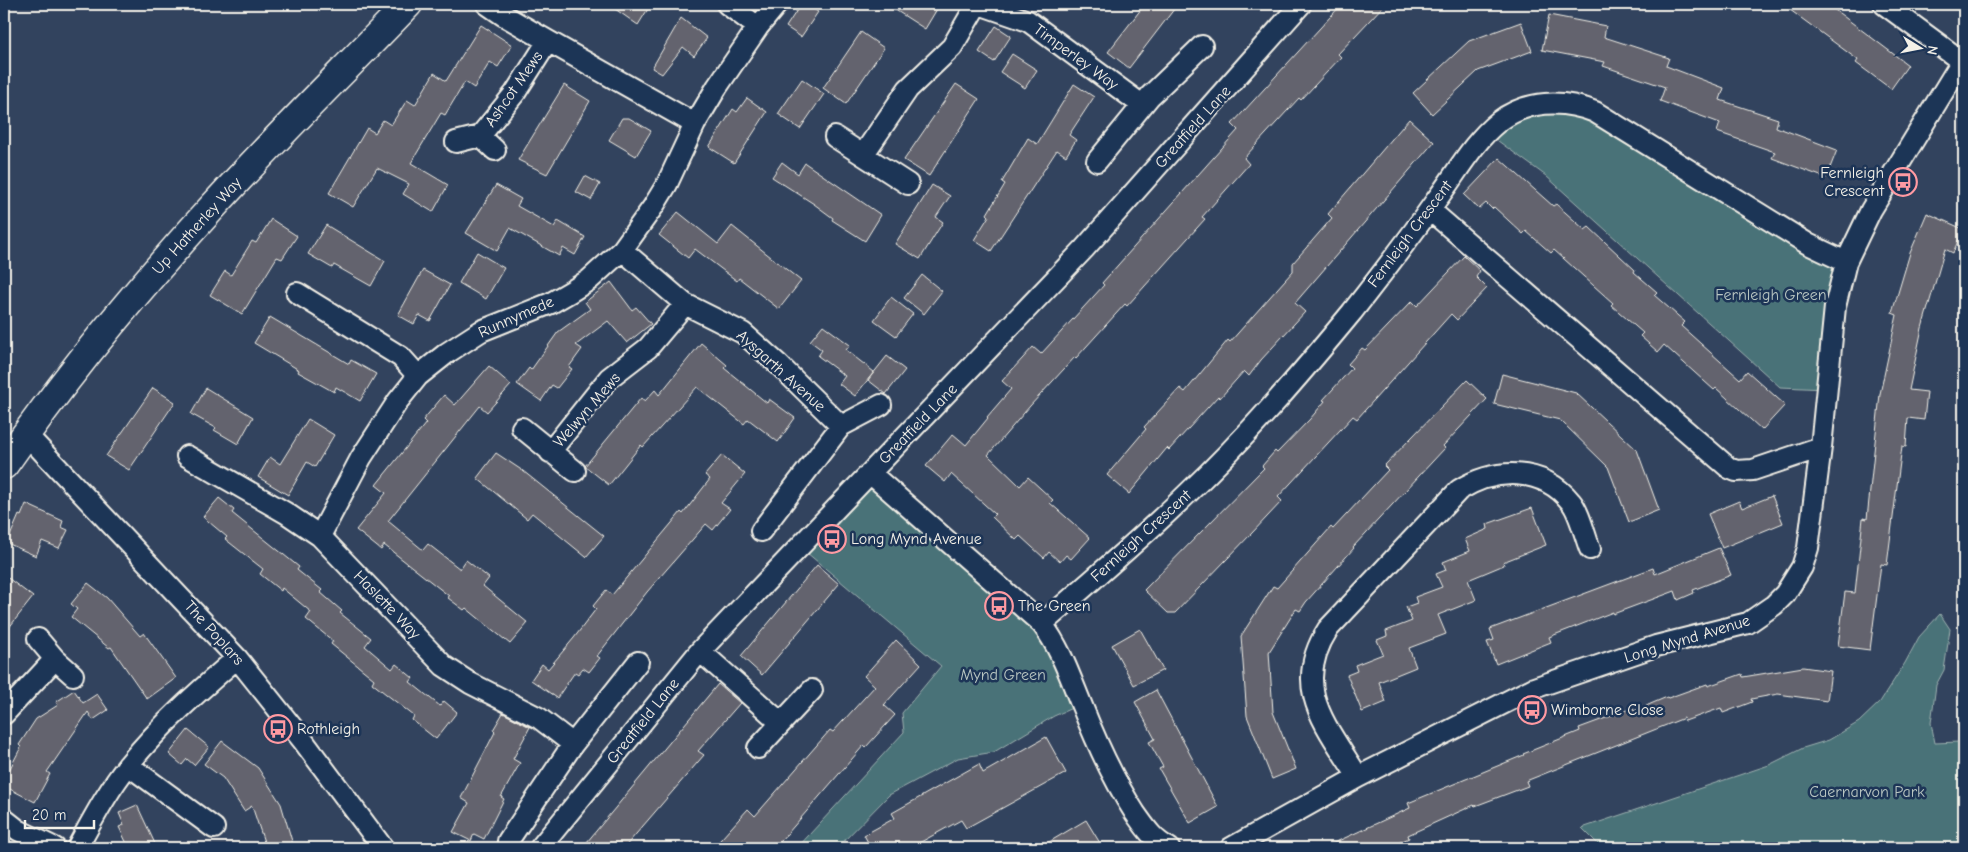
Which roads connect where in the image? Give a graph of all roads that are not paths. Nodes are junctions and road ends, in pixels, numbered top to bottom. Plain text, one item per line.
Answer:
1 (408, 4) edge
2 (488, 4) edge
3 (727, 4) edge
4 (777, 4) edge
5 (978, 4) edge
6 (1302, 4) edge
7 (1884, 4) edge
8 (758, 27) junction
9 (548, 41) junction
10 (1202, 46) dead end
11 (1963, 62) edge
12 (1142, 105) junction
13 (696, 124) junction
14 (835, 137) dead end
15 (456, 142) dead end
16 (863, 155) junction
17 (1097, 161) dead end
18 (908, 184) dead end
19 (1430, 210) junction
20 (622, 250) junction
21 (1846, 262) junction
22 (297, 293) dead end
23 (686, 304) junction
24 (418, 376) junction
25 (881, 405) dead end
26 (841, 426) junction
27 (522, 428) dead end
28 (26, 434) junction
29 (1821, 447) junction
30 (550, 452) junction
31 (4, 465) edge
32 (194, 467) dead end
33 (575, 471) dead end
34 (870, 473) junction
35 (761, 531) dead end
36 (320, 536) junction
37 (1590, 548) dead end
38 (1042, 624) junction
39 (38, 639) dead end
40 (700, 651) junction
41 (237, 658) junction
42 (55, 660) junction
43 (638, 662) dead end
44 (73, 675) dead end
45 (812, 690) dead end
46 (4, 714) edge
47 (781, 723) junction
48 (573, 744) junction
49 (758, 748) dead end
50 (128, 765) junction
51 (1358, 776) junction
52 (4, 819) edge
53 (214, 828) dead end
54 (508, 841) dead end
55 (55, 848) edge
56 (77, 848) edge
57 (383, 848) edge
58 (540, 848) edge
59 (1169, 848) edge
60 (1231, 848) edge

1 - 28 street, Up Hatherley Way
2 - 9 street
3 - 8 street
4 - 8 street, Runnymede
5 - 12 street, Timperley Way
5 - 16 street
6 - 34 street, Greatfield Lane
7 - 11 street
8 - 13 street, Runnymede
9 - 13 street
9 - 15 street, Ashcot Mews
10 - 12 street
11 - 21 street, Long Mynd Avenue
12 - 17 street
13 - 20 street, Runnymede
14 - 16 street
16 - 18 street
19 - 21 street, Fernleigh Crescent
19 - 29 street
19 - 38 street, Fernleigh Crescent
20 - 23 street, Aysgarth Avenue
20 - 24 street, Runnymede
21 - 29 street, Long Mynd Avenue
22 - 24 street
23 - 26 street, Aysgarth Avenue
23 - 30 street, Welwyn Mews
24 - 36 street, Runnymede
25 - 26 street
26 - 35 street
27 - 30 street, Welwyn Mews
28 - 31 street, Up Hatherley Way
28 - 41 street, The Poplars
29 - 51 street, Long Mynd Avenue
30 - 33 street, Welwyn Mews
32 - 36 street, Haslette Way
34 - 38 street
34 - 40 street, Greatfield Lane
36 - 48 street, Haslette Way
37 - 51 street
38 - 59 street
39 - 42 street
40 - 47 street
40 - 58 street, Greatfield Lane
41 - 50 street
41 - 57 street, The Poplars
42 - 44 street
42 - 46 street
43 - 48 street
45 - 47 street
47 - 49 street
48 - 54 street
50 - 53 street
50 - 56 street
51 - 60 street, Long Mynd Avenue
52 - 55 street

